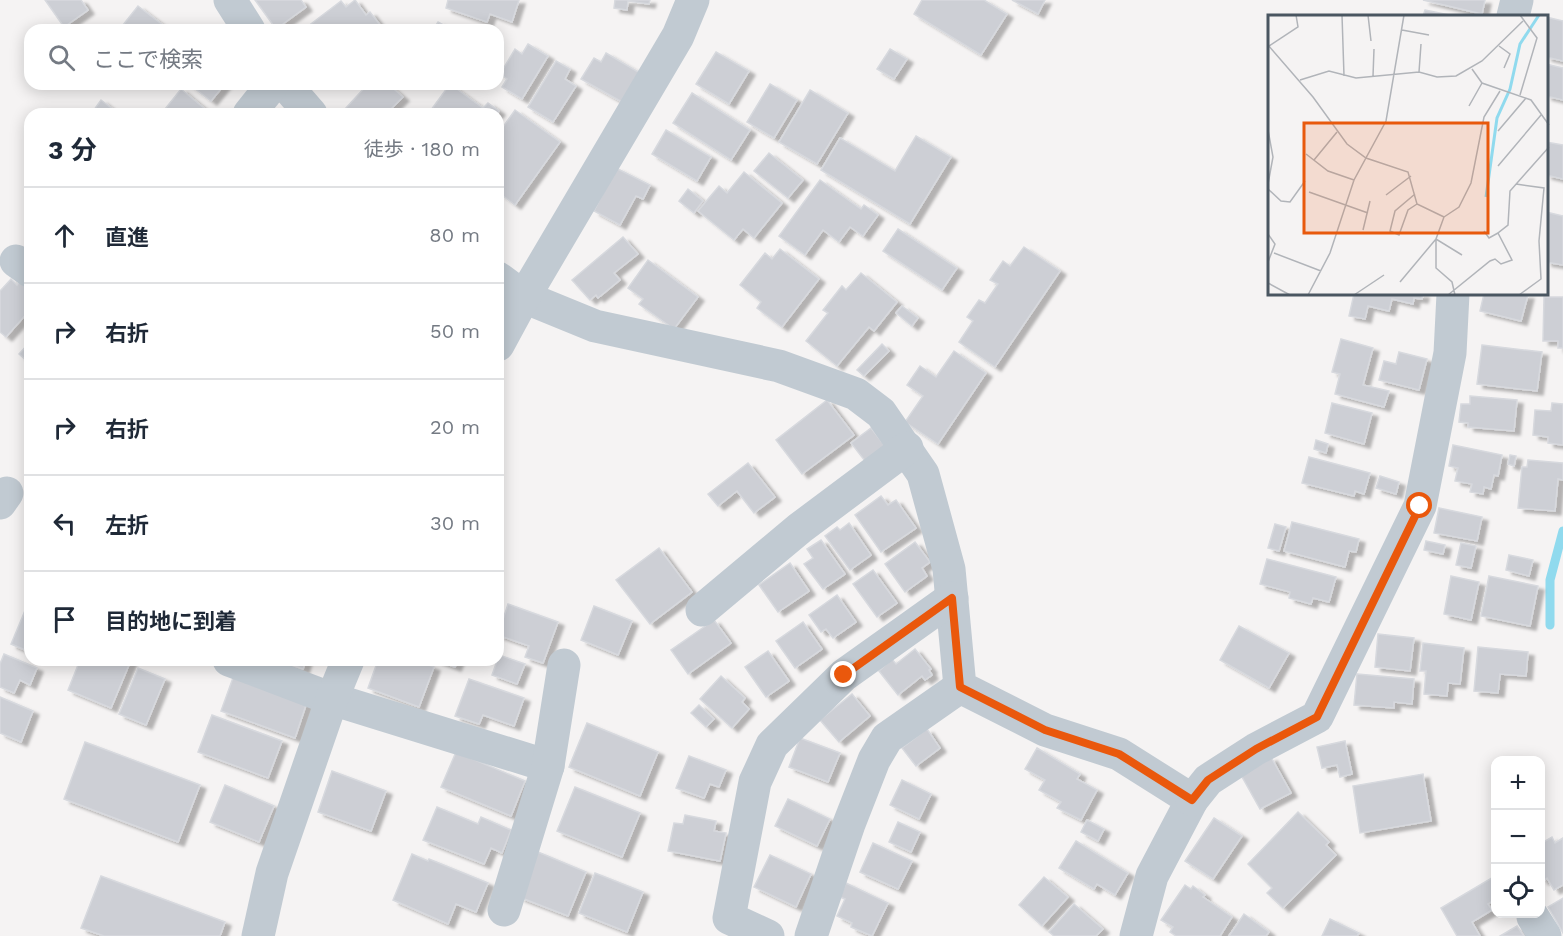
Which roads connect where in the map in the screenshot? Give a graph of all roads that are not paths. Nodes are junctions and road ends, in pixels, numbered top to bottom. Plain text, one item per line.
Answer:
1 (230, 0) edge
2 (693, 0) edge
3 (1517, 0) edge
4 (1514, 15) edge
5 (245, 24) edge
6 (268, 90) edge
7 (290, 90) edge
8 (254, 108) edge
9 (306, 108) edge
10 (504, 282) edge
11 (1453, 296) edge
12 (524, 297) junction
13 (504, 334) edge
14 (907, 448) junction
15 (952, 598) junction
16 (702, 610) dead end
17 (564, 664) dead end
18 (245, 666) edge
19 (346, 666) edge
20 (960, 687) junction
21 (332, 699) junction
22 (548, 766) junction
23 (1192, 800) junction
24 (504, 910) dead end
25 (258, 936) edge
26 (768, 936) edge
27 (810, 936) edge
28 (1136, 936) edge

1 - 5 street
2 - 12 street
3 - 4 street
6 - 8 street
7 - 9 street
10 - 12 street
11 - 23 street
12 - 13 street
12 - 14 street
14 - 15 street
14 - 16 street
15 - 20 street
15 - 26 street
17 - 22 street
18 - 21 street
19 - 21 street
20 - 23 street
20 - 27 street
21 - 22 street
21 - 25 street
22 - 24 street
23 - 28 street

